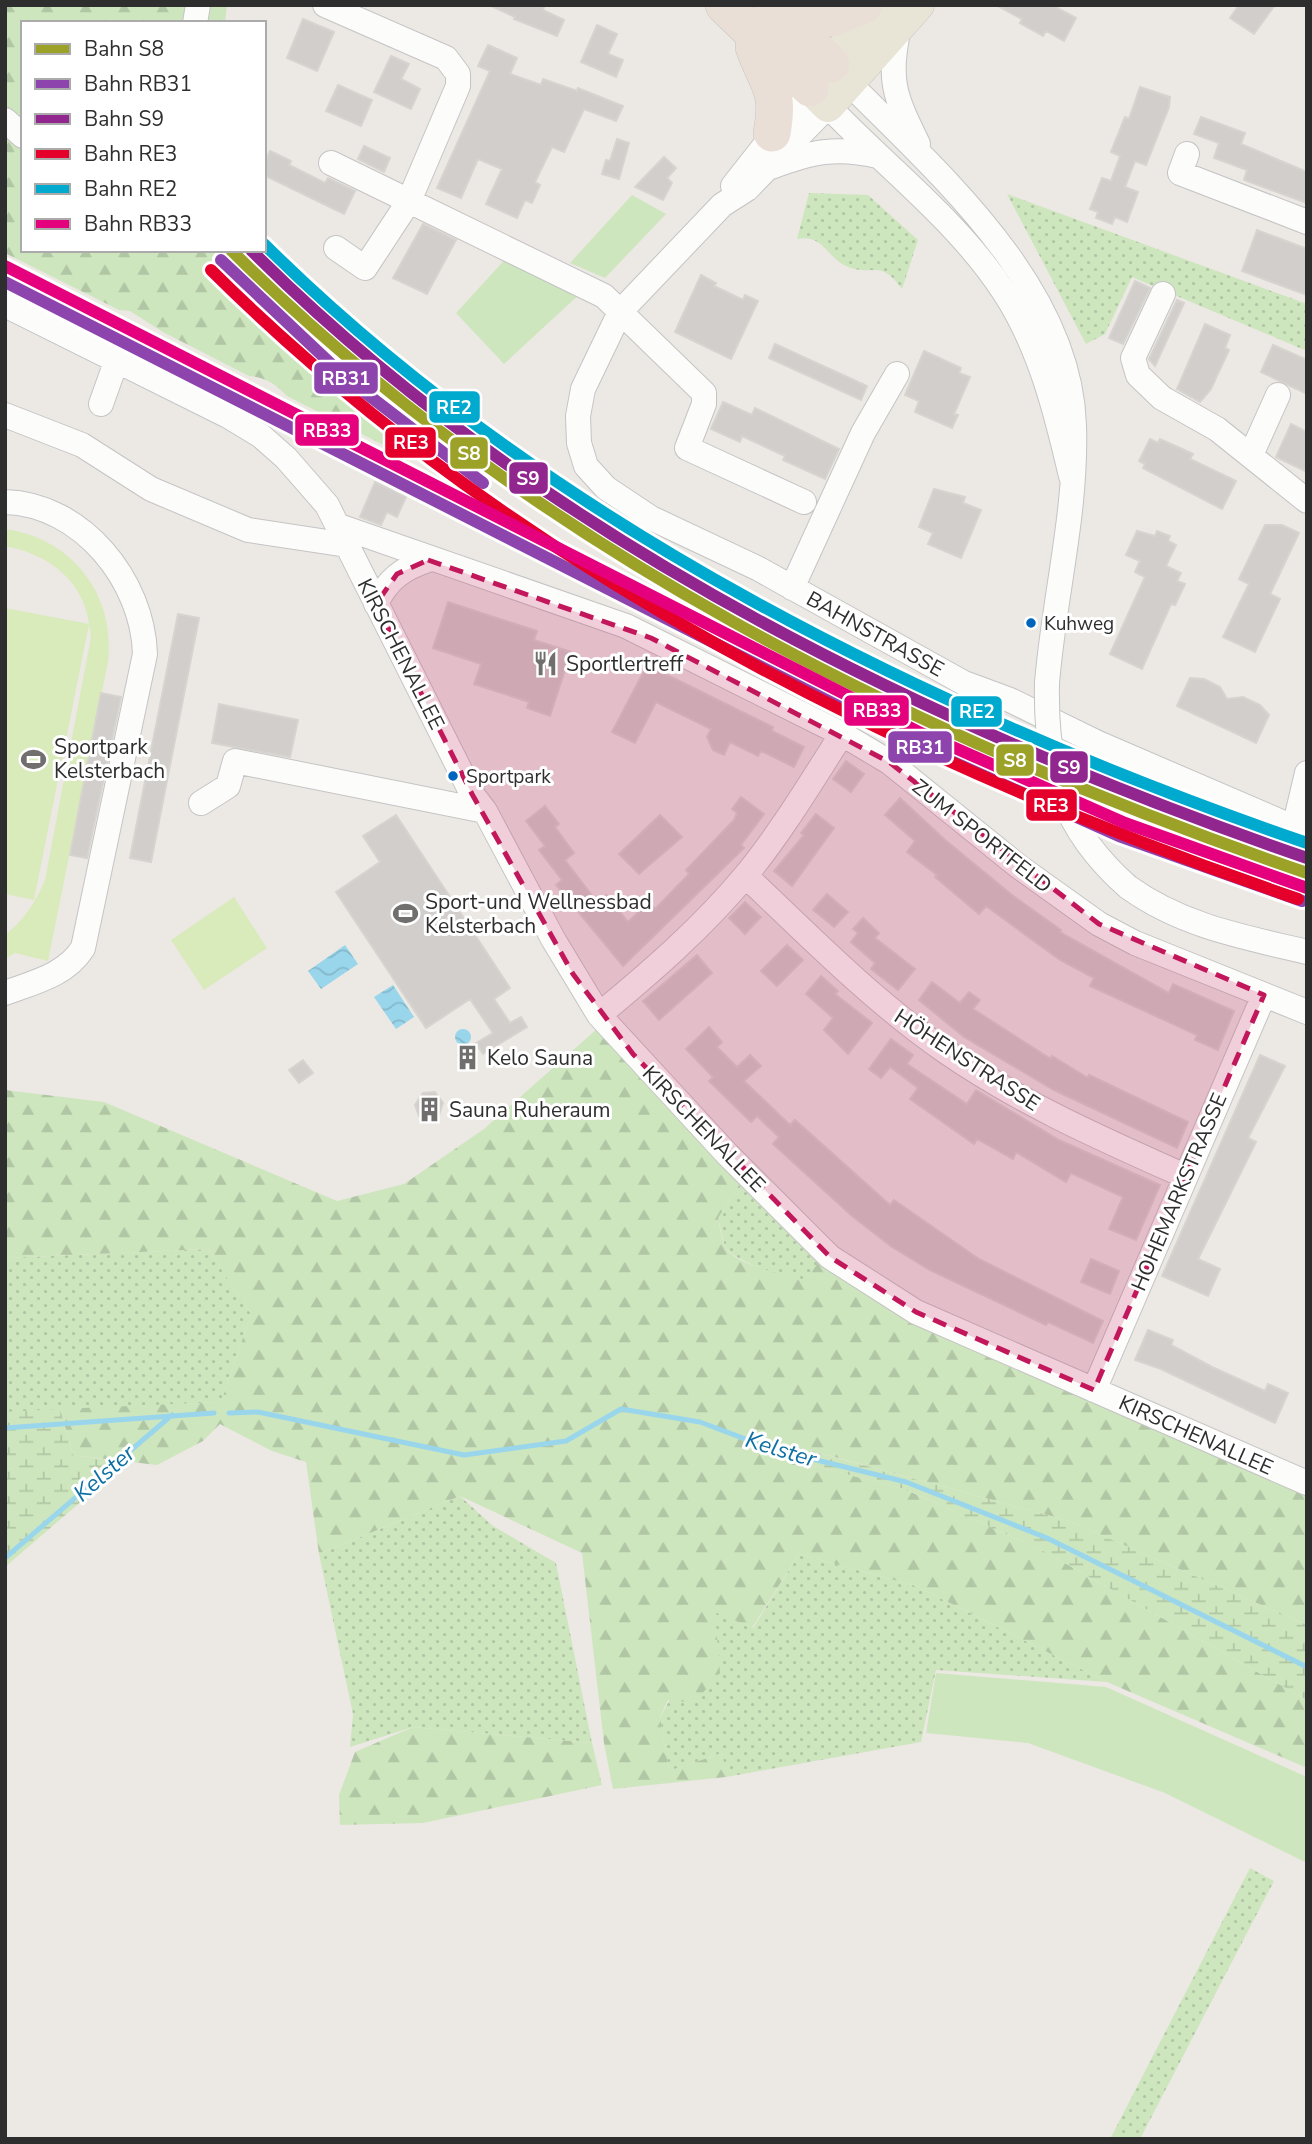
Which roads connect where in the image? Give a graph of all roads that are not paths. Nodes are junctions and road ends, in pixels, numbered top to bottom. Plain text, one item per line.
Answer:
1 (325, 5) edge
2 (778, 5) edge
3 (864, 5) edge
4 (748, 13) edge
5 (898, 13) edge
6 (830, 85) junction
7 (5, 120) edge
8 (21, 134) edge
9 (770, 151) junction
10 (1187, 154) dead end
11 (878, 156) junction
12 (331, 163) dead end
13 (929, 166) junction
14 (409, 201) junction
15 (722, 205) junction
16 (1307, 222) edge
17 (336, 248) dead end
18 (1163, 293) dead end
19 (5, 305) edge
20 (620, 312) junction
21 (116, 362) junction
22 (897, 374) dead end
23 (1278, 395) dead end
24 (101, 404) dead end
25 (5, 415) edge
26 (1251, 455) junction
27 (1071, 487) junction
28 (1307, 501) edge
29 (5, 502) edge
30 (804, 502) dead end
31 (343, 536) junction
32 (428, 560) junction
33 (792, 588) junction
34 (376, 604) junction
35 (842, 734) junction
36 (1307, 772) edge
37 (201, 803) dead end
38 (485, 811) junction
39 (1300, 830) edge
40 (746, 876) junction
41 (1307, 952) edge
42 (5, 993) edge
43 (1264, 995) junction
44 (1307, 1012) edge
45 (599, 1015) junction
46 (1185, 1176) junction
47 (1094, 1390) junction
48 (1307, 1483) edge

1 - 14 street
2 - 3 highway
4 - 6 highway
4 - 9 highway
5 - 6 main road
5 - 13 street
6 - 9 street
6 - 9 street
6 - 11 street
6 - 13 street
7 - 8 street
9 - 11 street
9 - 15 street
9 - 15 street
10 - 16 street
11 - 27 street
12 - 14 street
13 - 27 street
14 - 17 street
14 - 20 street
15 - 20 street, BAHNSTRASSE
18 - 26 street
19 - 21 street, KIRSCHENALLEE
20 - 30 street
20 - 33 street, BAHNSTRASSE
21 - 24 street
21 - 31 street, KIRSCHENALLEE
22 - 33 street
23 - 26 street
25 - 31 street, ZUM SPORTFELD
26 - 28 street
27 - 41 street, bridge
29 - 42 street
31 - 32 street, ZUM SPORTFELD
31 - 34 street, KIRSCHENALLEE
32 - 34 street
32 - 35 street, ZUM SPORTFELD
33 - 39 street, BAHNSTRASSE
34 - 38 street, KIRSCHENALLEE
35 - 40 street
35 - 43 street, ZUM SPORTFELD
36 - 39 street
37 - 38 street
38 - 45 street, KIRSCHENALLEE
40 - 45 street
40 - 46 street, HÖHENSTRASSE
43 - 44 street, ZUM SPORTFELD
43 - 46 street, HOHEMARKSTRASSE
45 - 47 street, KIRSCHENALLEE
46 - 47 street, HOHEMARKSTRASSE
47 - 48 street, KIRSCHENALLEE

